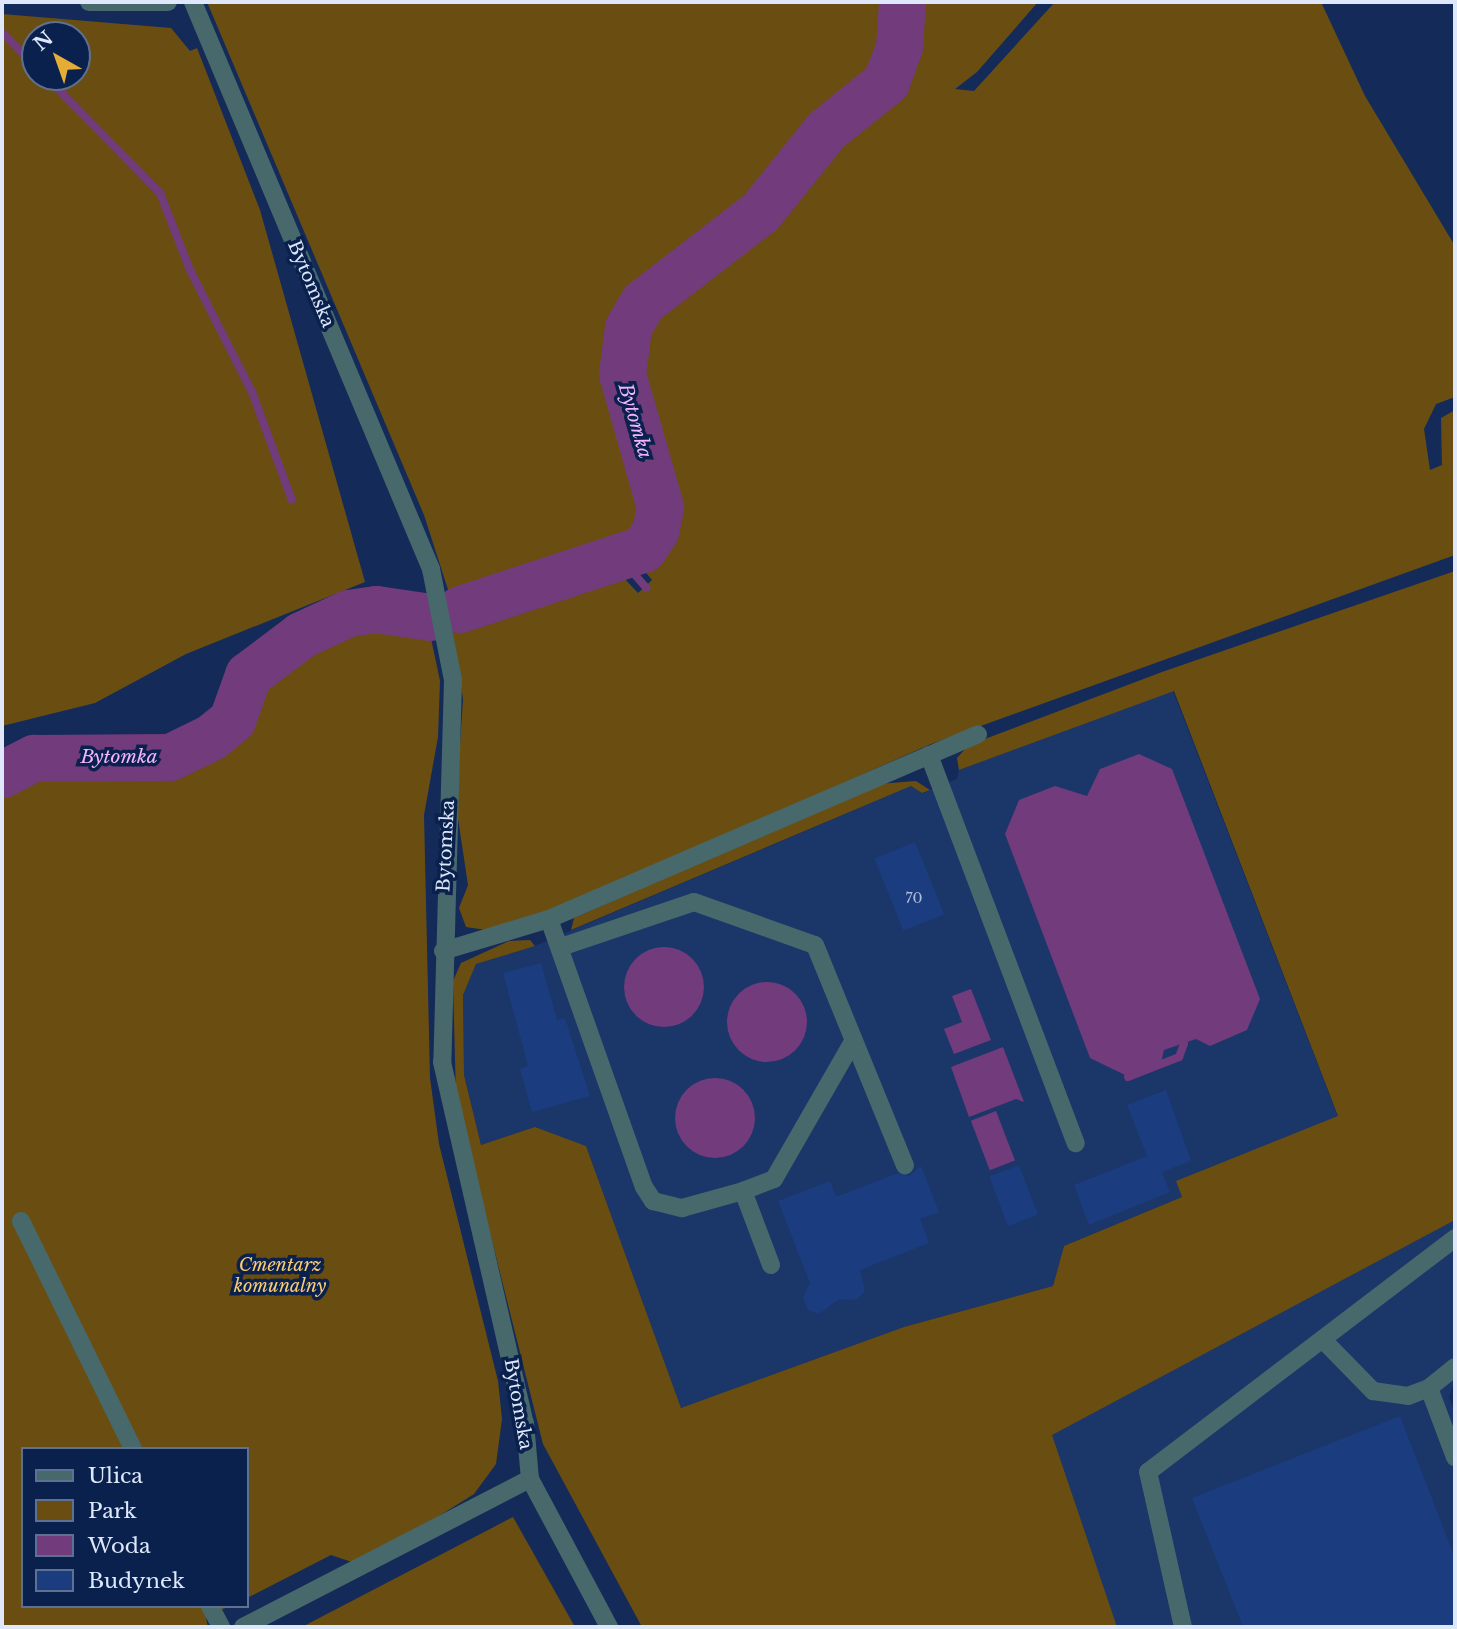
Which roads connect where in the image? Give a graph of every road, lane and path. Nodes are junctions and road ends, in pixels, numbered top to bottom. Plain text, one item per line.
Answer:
1 (89, 2) edge
2 (168, 2) edge
3 (193, 2) edge
4 (978, 734) dead end
5 (929, 755) junction
6 (549, 919) junction
7 (561, 947) junction
8 (443, 951) junction
9 (854, 1040) junction
10 (1076, 1143) dead end
11 (905, 1164) dead end
12 (743, 1191) junction
13 (21, 1221) dead end
14 (1455, 1238) edge
15 (771, 1265) dead end
16 (1325, 1342) junction
17 (1455, 1367) edge
18 (1429, 1388) junction
19 (132, 1447) edge
20 (1455, 1457) edge
21 (530, 1479) junction
22 (211, 1608) edge
23 (221, 1627) edge
24 (243, 1627) edge
25 (609, 1627) edge
26 (1183, 1627) edge

1 - 2 street
3 - 8 street, Bytomska
4 - 5 street
5 - 6 street
5 - 10 street
6 - 7 street
6 - 8 street
7 - 9 street
7 - 12 street
8 - 21 street, Bytomska
9 - 11 street
9 - 12 street
12 - 15 street
13 - 19 street
14 - 16 street
16 - 18 street
16 - 26 street
17 - 18 street
18 - 20 street
21 - 24 street
21 - 25 street, Bytomska
22 - 23 street

